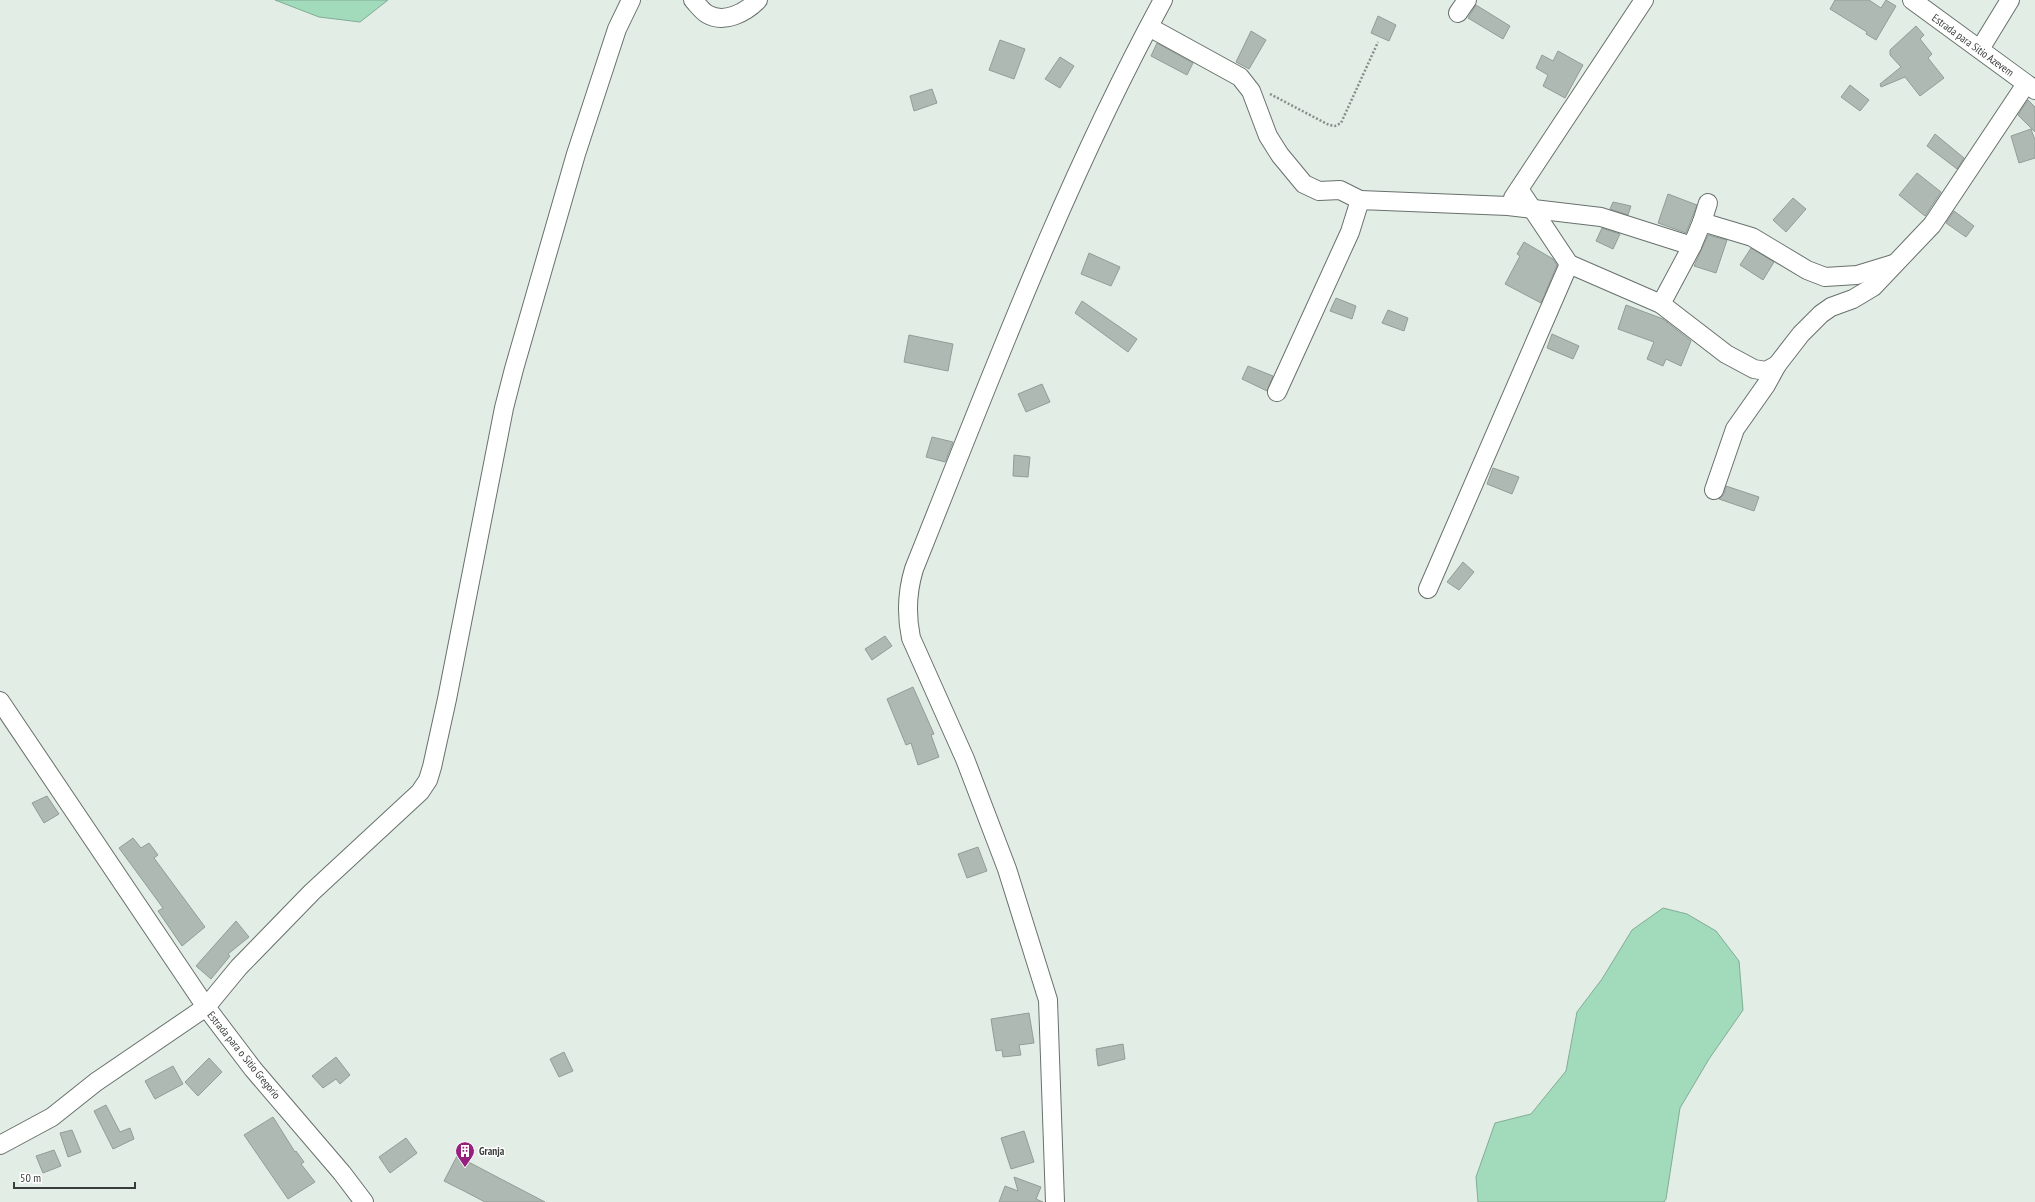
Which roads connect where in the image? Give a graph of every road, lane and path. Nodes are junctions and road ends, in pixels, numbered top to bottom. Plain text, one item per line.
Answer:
1 (631, 0) edge
2 (693, 0) edge
3 (758, 0) edge
4 (1163, 0) edge
5 (1644, 0) edge
6 (1912, 0) edge
7 (2010, 0) edge
8 (1148, 27) junction
9 (1378, 42) dead end
10 (1980, 49) junction
11 (1245, 81) junction
12 (2030, 87) edge
13 (1519, 189) junction
14 (1360, 200) junction
15 (1708, 203) dead end
16 (1508, 206) junction
17 (1533, 208) junction
18 (1702, 222) junction
19 (1692, 246) junction
20 (1569, 264) junction
21 (1894, 264) junction
22 (1661, 304) junction
23 (1777, 365) junction
24 (1277, 392) dead end
25 (1714, 490) dead end
26 (1428, 589) dead end
27 (0, 701) edge
28 (206, 1007) junction
29 (0, 1145) edge
30 (364, 1202) edge
31 (1055, 1202) edge

1 - 28 street
2 - 3 street
4 - 8 street
5 - 13 street
6 - 10 street, Estrada para Sitio Azevem
7 - 10 street
8 - 11 street
8 - 31 street
9 - 11 path
10 - 12 street, Estrada para Sitio Azevem
11 - 14 street
12 - 21 street
13 - 16 street
13 - 17 street
14 - 16 street
14 - 24 street
15 - 18 street
16 - 17 street
17 - 19 street
17 - 20 street
18 - 19 street
18 - 21 street
19 - 22 street
20 - 22 street
20 - 26 street
21 - 23 street
22 - 23 street
23 - 25 street
27 - 28 street
28 - 29 street, Estrada para o Sitio Gregorio
28 - 30 street, Estrada para o Sitio Gregorio

